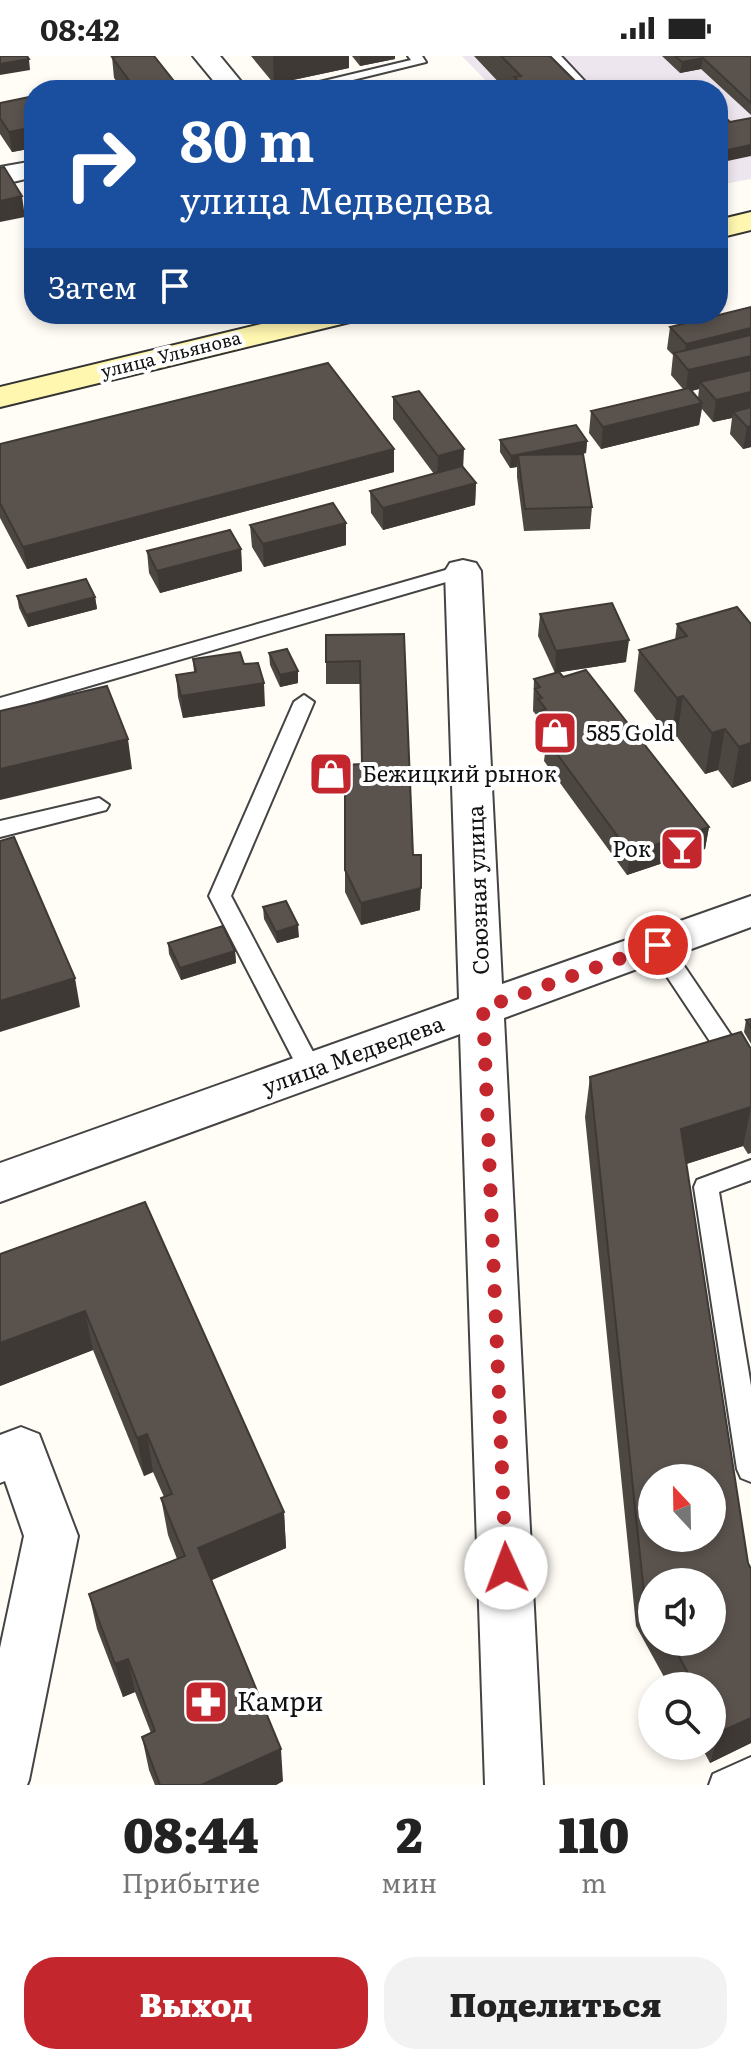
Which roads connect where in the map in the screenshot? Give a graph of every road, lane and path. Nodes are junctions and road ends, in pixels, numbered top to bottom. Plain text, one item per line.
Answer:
1 (206, 56) edge
2 (415, 56) edge
3 (553, 56) edge
4 (226, 80) edge
5 (338, 80) edge
6 (576, 80) edge
7 (24, 171) edge
8 (0, 176) edge
9 (751, 221) edge
10 (728, 226) edge
11 (302, 324) edge
12 (0, 397) edge
13 (463, 571) joint
14 (304, 702) dead end
15 (0, 705) edge
16 (99, 805) dead end
17 (0, 829) edge
18 (751, 911) edge
19 (658, 945) junction
20 (483, 1008) junction
21 (310, 1069) junction
22 (751, 1084) edge
23 (751, 1170) edge
24 (0, 1183) edge
25 (0, 1459) edge
26 (751, 1469) edge
27 (751, 1772) edge
28 (0, 1780) edge
29 (514, 1785) edge
30 (724, 1785) edge

1 - 4 street
2 - 5 lane
3 - 6 lane
7 - 8 street
9 - 10 main road
11 - 12 main road, улица Ульянова
13 - 15 lane
13 - 20 street, Союзная улица
14 - 21 lane
16 - 17 lane
18 - 19 street, улица Медведева
19 - 20 street, улица Медведева
19 - 22 lane
20 - 21 street, улица Медведева
20 - 29 street, Союзная улица
21 - 24 street, улица Медведева
23 - 26 lane
25 - 28 street
27 - 30 lane

